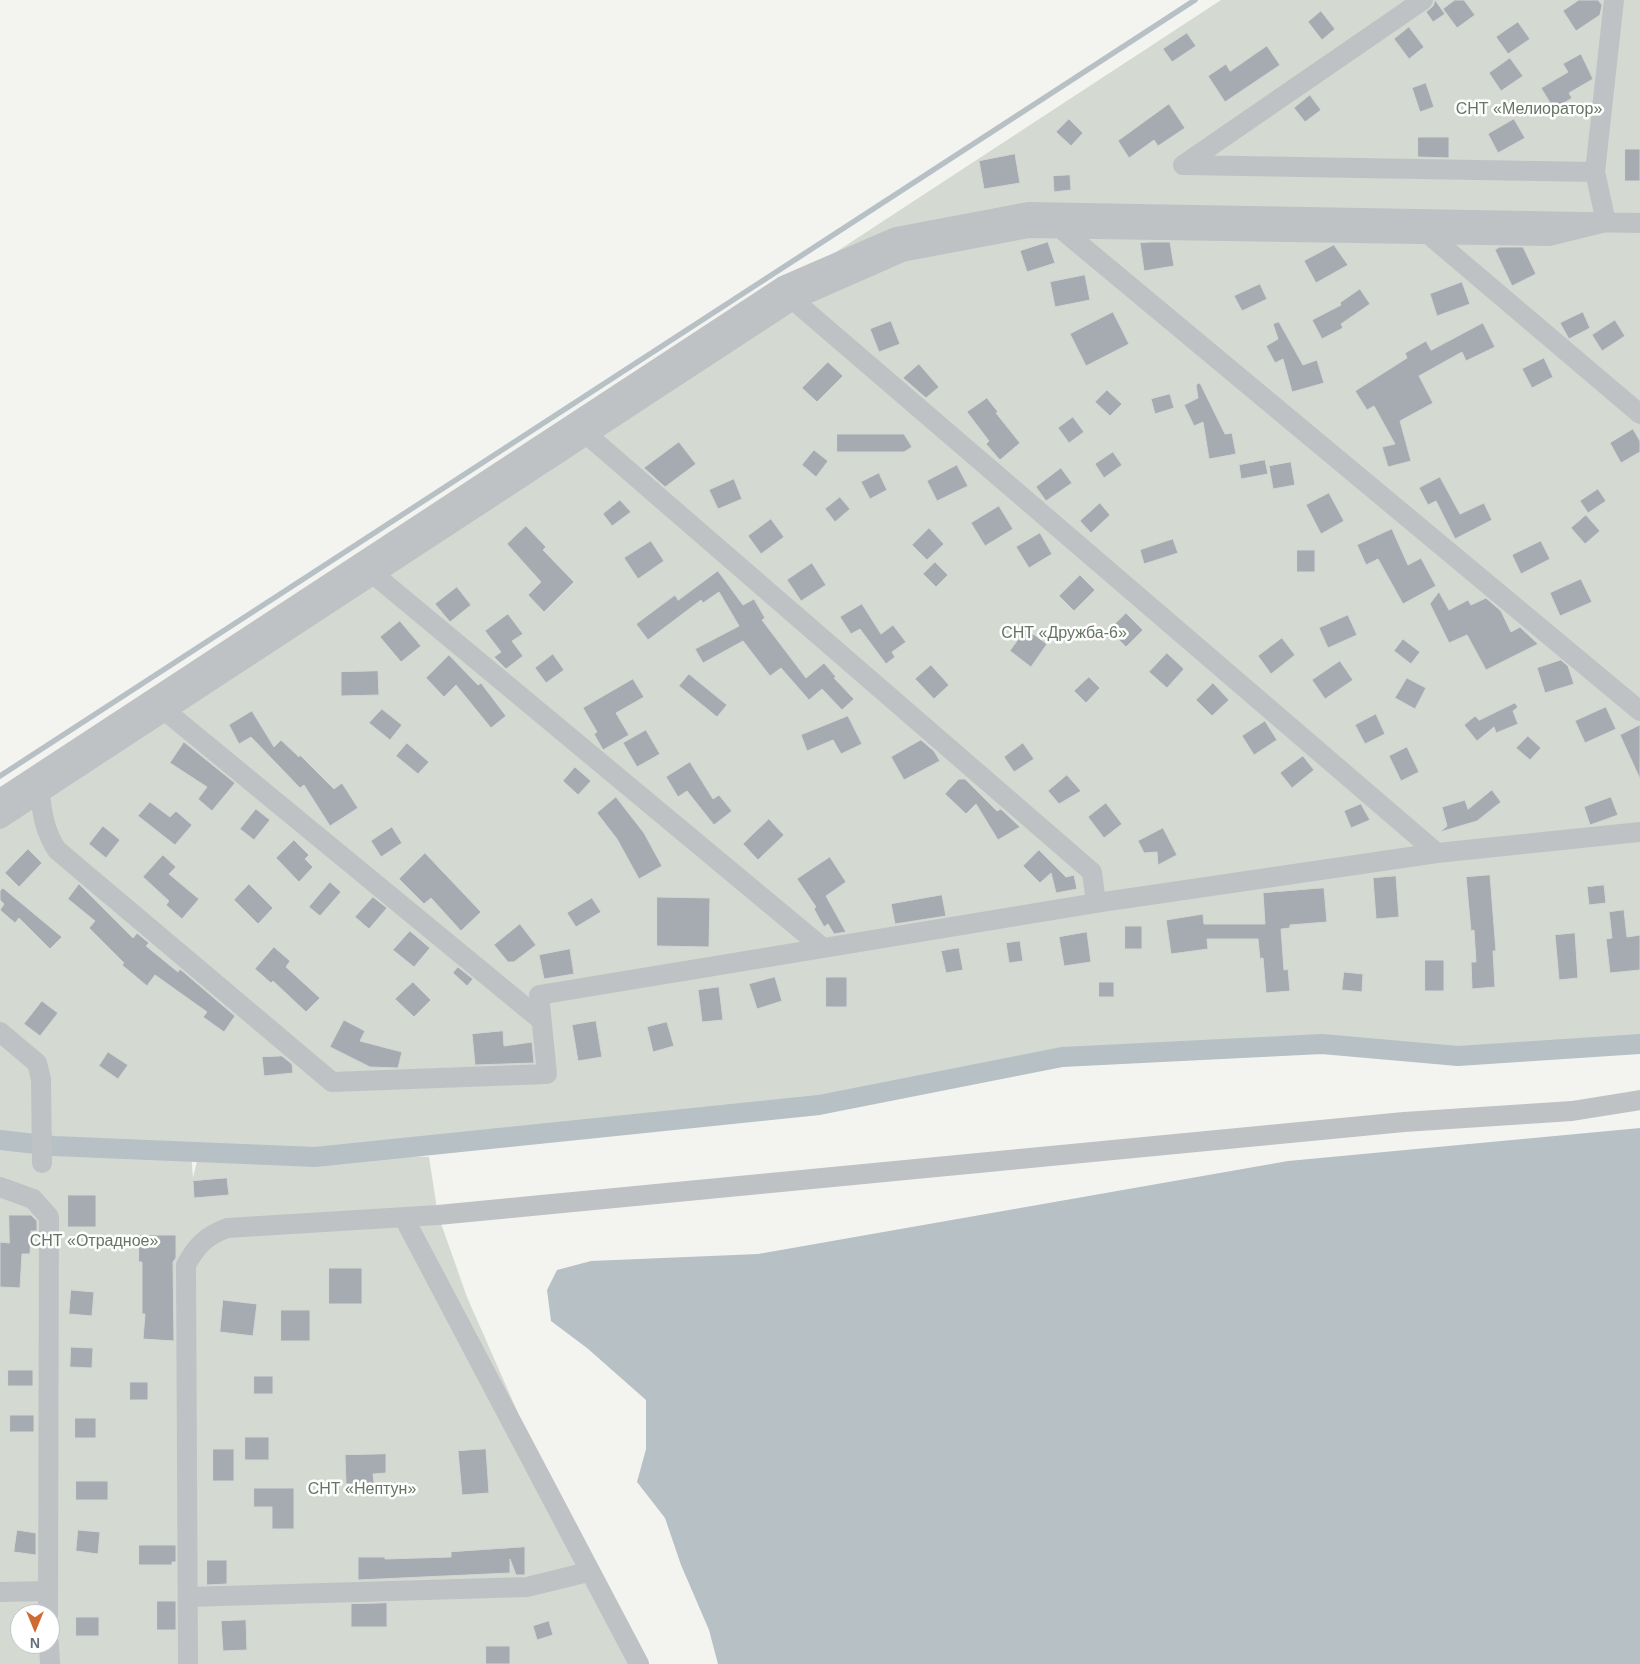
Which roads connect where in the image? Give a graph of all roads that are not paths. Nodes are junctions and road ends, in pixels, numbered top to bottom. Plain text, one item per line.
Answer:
1 (1423, 0) edge
2 (1614, 0) edge
3 (1595, 172) junction
4 (1606, 222) junction
5 (1640, 223) edge
6 (1060, 228) junction
7 (1428, 234) junction
8 (786, 294) junction
9 (1640, 414) edge
10 (580, 429) junction
11 (367, 569) junction
12 (159, 705) junction
13 (1640, 711) edge
14 (40, 793) junction
15 (0, 799) edge
16 (0, 819) edge
17 (1640, 832) edge
18 (1437, 853) junction
19 (1096, 903) junction
20 (823, 948) junction
21 (541, 1020) junction
22 (0, 1032) edge
23 (1640, 1100) edge
24 (42, 1163) dead end
25 (0, 1187) edge
26 (404, 1218) junction
27 (588, 1572) junction
28 (48, 1591) junction
29 (0, 1592) edge
30 (188, 1597) junction
31 (48, 1604) edge
32 (188, 1664) edge
33 (639, 1664) edge

1 - 3 street
2 - 3 street
3 - 4 street
4 - 5 street
4 - 7 street
4 - 8 street
6 - 7 street
6 - 8 street
6 - 13 street
7 - 9 street
8 - 10 street
8 - 18 street
10 - 11 street
10 - 19 street
11 - 12 street
11 - 20 street
12 - 14 street
12 - 15 street
12 - 21 street
14 - 16 street
14 - 21 street
17 - 18 street
18 - 19 street
19 - 20 street
20 - 21 street
22 - 24 street
23 - 26 street
25 - 28 street
26 - 27 street
26 - 30 street
27 - 30 street
27 - 33 street
28 - 29 street
28 - 31 street
30 - 32 street

